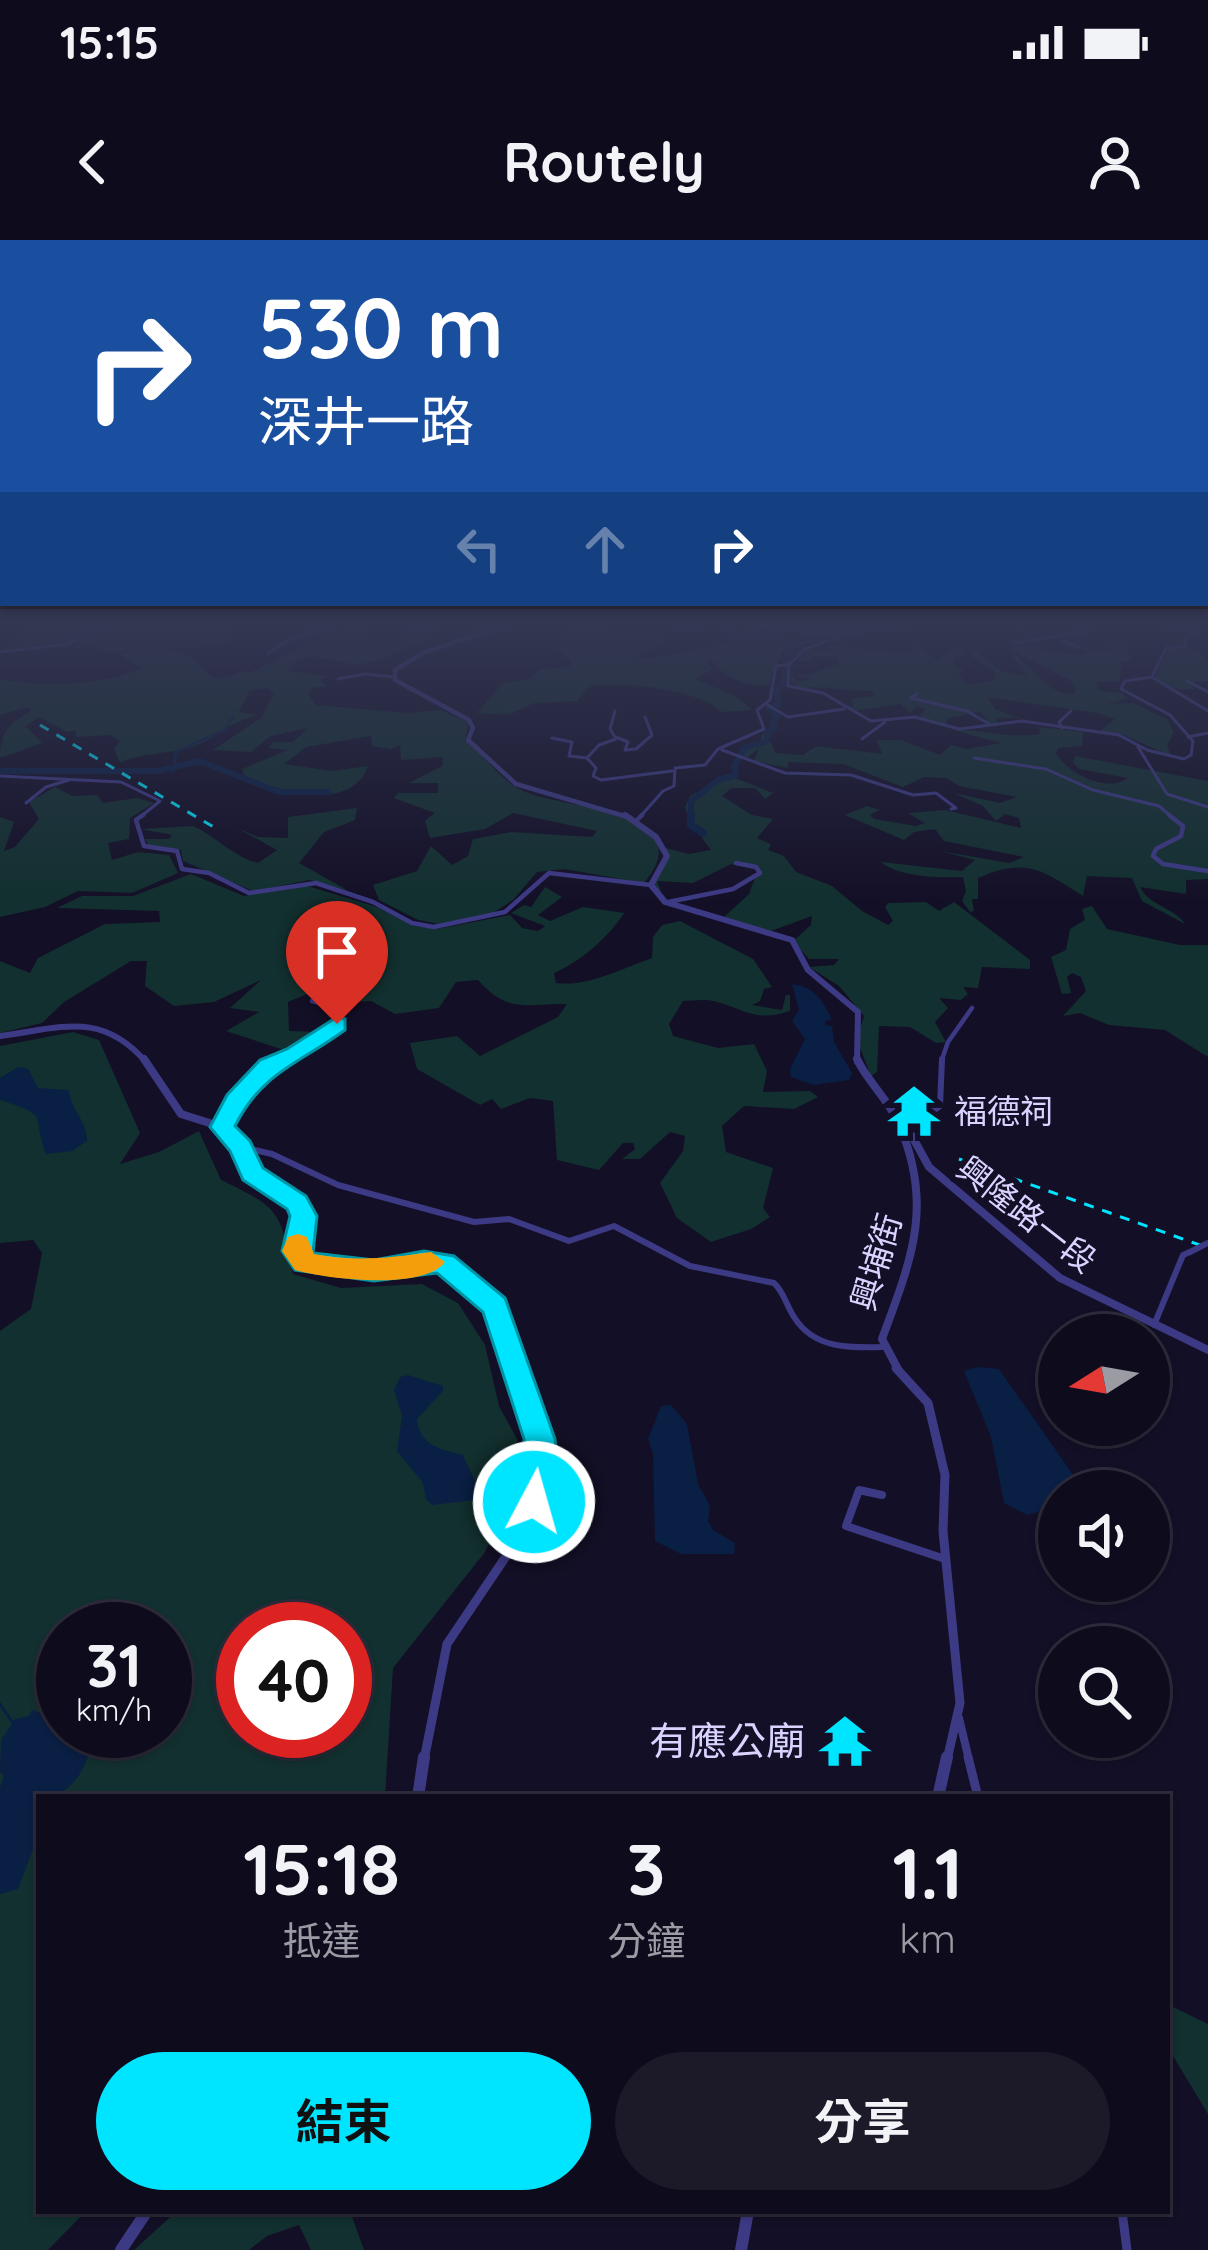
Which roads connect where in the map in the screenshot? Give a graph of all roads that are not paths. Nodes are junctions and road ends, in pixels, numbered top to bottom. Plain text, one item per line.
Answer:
1 (462, 716) edge
2 (614, 716) edge
3 (759, 716) edge
4 (858, 716) edge
5 (975, 716) edge
6 (1066, 716) edge
7 (1171, 716) edge
8 (645, 717) dead end
9 (887, 719) junction
10 (992, 726) junction
11 (1062, 728) junction
12 (1208, 733) edge
13 (616, 737) junction
14 (1188, 737) junction
15 (552, 738) dead end
16 (862, 739) dead end
17 (1137, 746) junction
18 (718, 748) junction
19 (587, 758) junction
20 (974, 758) dead end
21 (672, 771) junction
22 (0, 776) edge
23 (71, 778) junction
24 (26, 802) dead end
25 (1208, 807) edge
26 (951, 809) dead end
27 (637, 820) junction
28 (736, 863) dead end
29 (1208, 871) edge
30 (651, 885) junction
31 (665, 902) junction
32 (312, 1000) dead end
33 (972, 1008) dead end
34 (0, 1036) edge
35 (222, 1127) junction
36 (903, 1128) junction
37 (915, 1140) junction
38 (904, 1142) junction
39 (241, 1147) junction
40 (1208, 1243) edge
41 (1132, 1314) edge
42 (1159, 1314) edge
43 (1170, 1332) edge
44 (883, 1347) junction
45 (1208, 1350) edge
46 (882, 1495) dead end
47 (948, 1560) junction
48 (958, 1714) junction
49 (418, 1794) edge
50 (939, 1794) edge
51 (977, 1794) edge
52 (145, 2214) edge
53 (748, 2214) edge
54 (1122, 2214) edge
55 (121, 2250) edge
56 (742, 2250) edge
57 (1126, 2250) edge

1 - 27 street
2 - 13 street
3 - 18 street
4 - 9 street
5 - 10 street
6 - 11 street
7 - 14 street
8 - 13 street
9 - 10 street
9 - 16 street
10 - 11 street
11 - 17 street
12 - 14 street
13 - 19 street
14 - 17 street
15 - 19 street
17 - 25 street
18 - 21 street
18 - 26 street
19 - 21 street
20 - 29 street
21 - 27 street
22 - 23 street
23 - 24 street
23 - 30 street
27 - 30 street
28 - 31 street
30 - 31 street
31 - 36 street, 興埔街
32 - 35 street
33 - 36 street
34 - 35 street
35 - 39 street
36 - 37 street, 興隆路一段
36 - 38 street, 興埔街
37 - 38 street
37 - 41 street, 興隆路一段
38 - 44 street, 興埔街
39 - 44 street
39 - 49 street
40 - 42 street, bridge
43 - 45 street, 興隆路一段
44 - 47 street, 興埔街
46 - 47 street
47 - 48 street, 興埔街
48 - 50 street, 興埔街
48 - 51 street
52 - 55 street
53 - 56 street
54 - 57 street

